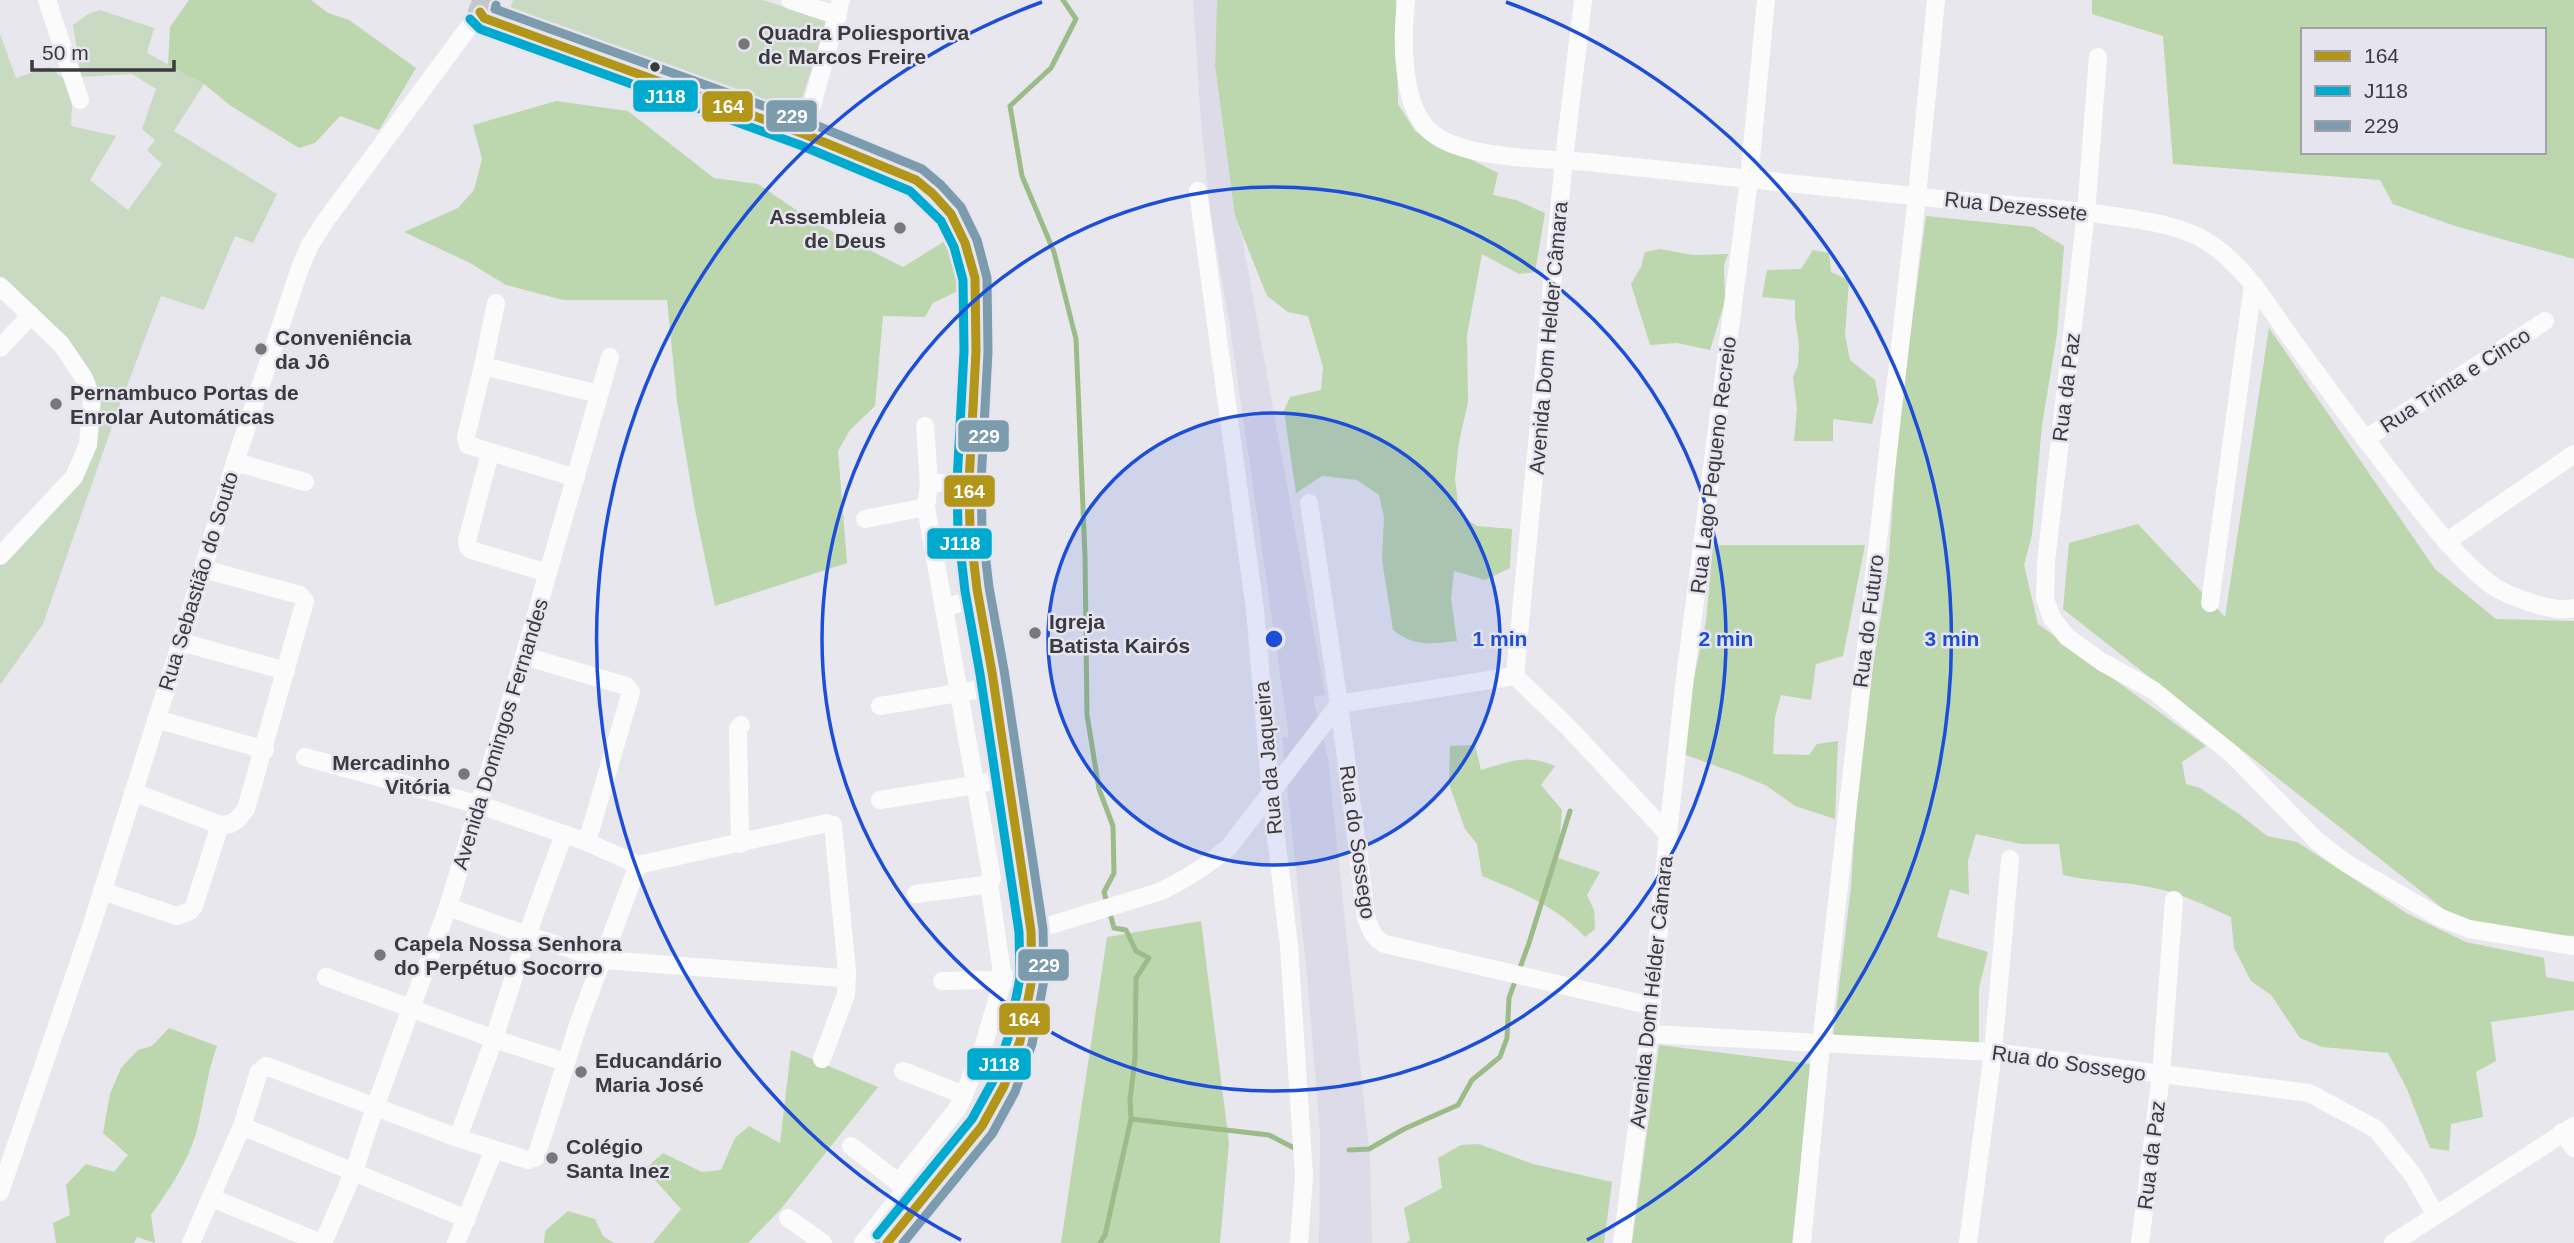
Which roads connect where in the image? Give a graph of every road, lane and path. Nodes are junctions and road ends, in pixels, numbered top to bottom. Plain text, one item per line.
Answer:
1 (47, 0) edge
2 (790, 0) edge
3 (1406, 0) edge
4 (1583, 0) edge
5 (1766, 0) edge
6 (1936, 0) edge
7 (483, 6) edge
8 (839, 8) edge
9 (2098, 57) dead end
10 (80, 100) dead end
11 (804, 134) junction
12 (1564, 159) junction
13 (1749, 180) junction
14 (1198, 191) dead end
15 (1917, 196) junction
16 (2086, 212) junction
17 (2253, 284) junction
18 (0, 286) edge
19 (496, 303) dead end
20 (31, 315) junction
21 (2545, 320) dead end
22 (0, 348) edge
23 (610, 357) dead end
24 (483, 366) junction
25 (599, 394) junction
26 (925, 426) dead end
27 (2365, 439) junction
28 (490, 453) junction
29 (2574, 454) edge
30 (235, 463) junction
31 (576, 478) junction
32 (305, 482) dead end
33 (929, 483) junction
34 (969, 483) junction
35 (1309, 503) dead end
36 (926, 507) junction
37 (865, 519) dead end
38 (2446, 542) junction
39 (0, 556) edge
40 (202, 569) junction
41 (548, 573) junction
42 (979, 597) junction
43 (2210, 603) dead end
44 (944, 608) junction
45 (2574, 608) edge
46 (181, 642) junction
47 (524, 656) junction
48 (286, 671) junction
49 (1515, 676) junction
50 (994, 687) junction
51 (959, 693) junction
52 (1339, 704) junction
53 (880, 706) dead end
54 (156, 719) junction
55 (741, 725) dead end
56 (265, 750) junction
57 (305, 757) dead end
58 (1008, 777) junction
59 (975, 785) junction
60 (133, 792) junction
61 (1271, 794) junction
62 (880, 800) dead end
63 (480, 805) junction
64 (220, 825) junction
65 (564, 834) junction
66 (1668, 834) junction
67 (587, 842) junction
68 (740, 844) junction
69 (2010, 859) dead end
70 (638, 866) junction
71 (989, 883) junction
72 (102, 891) junction
73 (916, 894) dead end
74 (2174, 900) dead end
75 (448, 907) junction
76 (1031, 931) junction
77 (527, 935) junction
78 (2574, 946) edge
79 (604, 960) junction
80 (847, 976) junction
81 (326, 977) dead end
82 (1032, 979) junction
83 (1003, 980) junction
84 (942, 981) dead end
85 (1652, 1006) junction
86 (412, 1010) junction
87 (1649, 1034) junction
88 (494, 1039) junction
89 (1821, 1044) junction
90 (1993, 1052) junction
91 (822, 1059) dead end
92 (565, 1062) junction
93 (902, 1071) dead end
94 (2161, 1075) junction
95 (964, 1096) junction
96 (375, 1107) junction
97 (242, 1126) junction
98 (2568, 1129) edge
99 (458, 1138) junction
100 (851, 1146) dead end
101 (2574, 1148) edge
102 (494, 1150) junction
103 (354, 1171) junction
104 (908, 1191) junction
105 (0, 1192) edge
106 (212, 1198) junction
107 (2435, 1214) junction
108 (788, 1218) dead end
109 (467, 1219) junction
110 (191, 1243) edge
111 (322, 1243) edge
112 (456, 1243) edge
113 (824, 1243) edge
114 (863, 1243) edge
115 (887, 1243) edge
116 (1299, 1243) edge
117 (1622, 1243) edge
118 (1802, 1243) edge
119 (1968, 1243) edge
120 (2140, 1243) edge
121 (2393, 1243) edge

1 - 10 street
2 - 8 street
3 - 12 street, Rua Dezessete
4 - 12 street, Avenida Dom Helder Câmara
5 - 13 street, Rua Lago Pequeno Recreio
6 - 15 street, Rua do Futuro
7 - 11 main road
7 - 30 street, Rua Sebastião do Souto
8 - 11 street
9 - 16 street, Rua da Paz
11 - 34 main road
12 - 13 street, Rua Dezessete
12 - 49 street, Avenida Dom Helder Câmara
13 - 15 street, Rua Dezessete
13 - 66 street, Rua Lago Pequeno Recreio
14 - 61 street, Rua da Jaqueira
15 - 16 street, Rua Dezessete
15 - 89 street, Rua do Futuro
16 - 17 street, Rua Dezessete
16 - 78 street, Rua da Paz
17 - 27 street, Rua Dezessete
17 - 43 street
18 - 20 street
19 - 24 street
20 - 22 street
20 - 39 street
21 - 27 street, Rua Trinta e Cinco
23 - 25 street, Avenida Domingos Fernandes
24 - 25 street
24 - 28 street
25 - 31 street, Avenida Domingos Fernandes
26 - 33 street
27 - 38 street, Rua Dezessete
28 - 31 street
28 - 41 street
29 - 38 street
30 - 32 street
30 - 40 street, Rua Sebastião do Souto
31 - 41 street, Avenida Domingos Fernandes
33 - 34 street
33 - 36 street
34 - 42 main road
35 - 52 street, Rua do Sossego
36 - 37 street
36 - 44 street
38 - 45 street, Rua Dezessete
40 - 46 street, Rua Sebastião do Souto
40 - 48 street
41 - 47 street, Avenida Domingos Fernandes
42 - 44 street
42 - 50 main road
44 - 51 street
46 - 48 street
46 - 54 street, Rua Sebastião do Souto
47 - 63 street, Avenida Domingos Fernandes
47 - 67 street
48 - 56 street
49 - 52 street
49 - 66 street, Avenida Dom Hélder Câmara
50 - 51 street
50 - 58 main road
51 - 53 street
51 - 59 street
52 - 61 street
52 - 85 street, Rua do Sossego
54 - 56 street
54 - 60 street, Rua Sebastião do Souto
55 - 68 street
56 - 64 street
57 - 63 street
58 - 59 street
58 - 76 main road
59 - 62 street
59 - 71 street
60 - 64 street
60 - 72 street, Rua Sebastião do Souto
61 - 76 street
61 - 116 street, Rua da Jaqueira
63 - 65 street
63 - 75 street, Avenida Domingos Fernandes
64 - 72 street
65 - 67 street
65 - 77 street
66 - 85 street, Avenida Dom Hélder Câmara
67 - 70 street
68 - 70 street
68 - 80 street
69 - 90 street
70 - 79 street
71 - 73 street
71 - 83 street
72 - 105 street, Rua Sebastião do Souto
74 - 94 street, Rua da Paz
75 - 77 street
75 - 86 street, Avenida Domingos Fernandes
76 - 82 main road
77 - 79 street
77 - 88 street
79 - 80 street
79 - 92 street
80 - 91 street
81 - 86 street
82 - 83 street
82 - 104 main road
83 - 84 street
83 - 95 street
85 - 87 street, Avenida Dom Hélder Câmara
86 - 88 street
86 - 96 street, Avenida Domingos Fernandes
87 - 89 street, Rua do Sossego
87 - 117 street, Avenida Dom Hélder Câmara
88 - 92 street
88 - 99 street
89 - 90 street, Rua do Sossego
89 - 118 street, Rua do Futuro
90 - 94 street, Rua do Sossego
90 - 119 street
92 - 102 street
93 - 95 street
94 - 107 street, Rua do Sossego
94 - 120 street, Rua da Paz
95 - 104 street
96 - 97 street
96 - 99 street
96 - 103 street, Avenida Domingos Fernandes
97 - 103 street
97 - 106 street
98 - 101 street
98 - 107 street
99 - 102 street
100 - 104 street
102 - 109 street
103 - 109 street
103 - 111 street, Avenida Domingos Fernandes
104 - 114 street
104 - 115 main road
106 - 110 street
106 - 111 street
107 - 121 street
108 - 113 street
109 - 112 street

